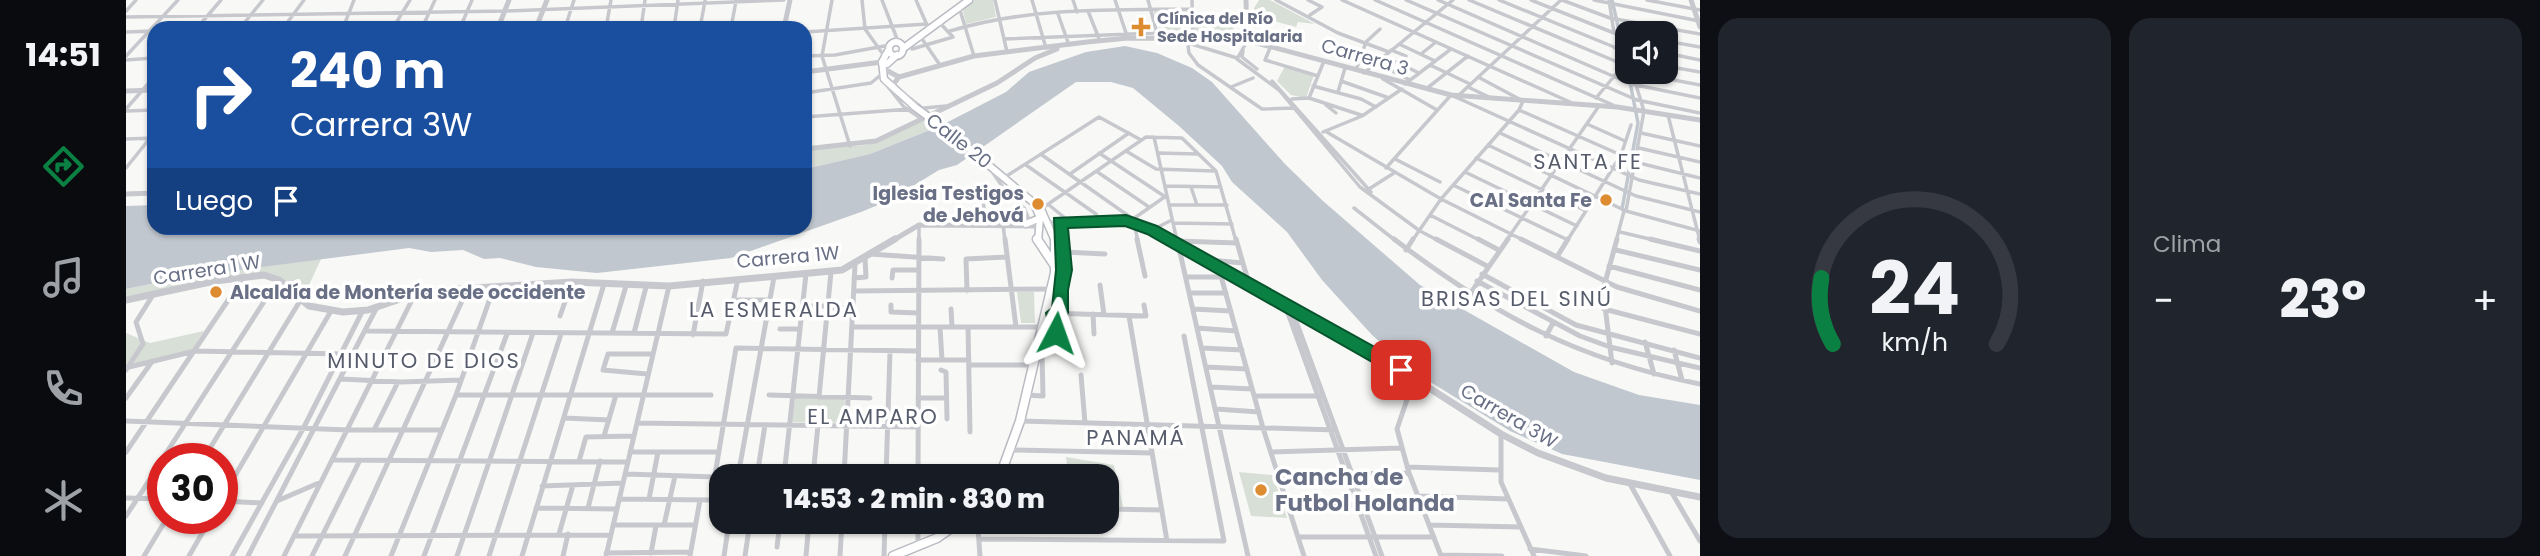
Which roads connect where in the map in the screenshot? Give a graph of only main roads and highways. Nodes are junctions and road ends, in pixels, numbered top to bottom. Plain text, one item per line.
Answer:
1 (963, 0) edge
2 (969, 0) edge
3 (904, 46) junction
4 (886, 54) junction
5 (897, 55) junction
6 (884, 72) junction
7 (900, 96) junction
8 (1018, 187) junction
9 (1040, 218) junction
10 (1036, 230) junction
11 (1055, 238) junction
12 (1038, 243) junction
13 (1055, 266) junction
14 (1004, 464) edge
15 (942, 534) edge
16 (914, 552) edge
17 (893, 556) edge

1 - 3 main road
2 - 3 main road
3 - 4 main road
3 - 5 main road
4 - 5 main road
4 - 6 main road
5 - 6 main road
6 - 7 main road
6 - 7 main road
7 - 8 main road, Calle 20, bridge
8 - 9 main road, Calle 20
8 - 11 main road, Calle 20
9 - 10 main road
9 - 10 main road
10 - 11 main road
10 - 12 main road
11 - 12 main road
11 - 13 main road, Calle 20
12 - 13 main road
13 - 14 main road, Calle 20
15 - 16 main road
16 - 17 main road

